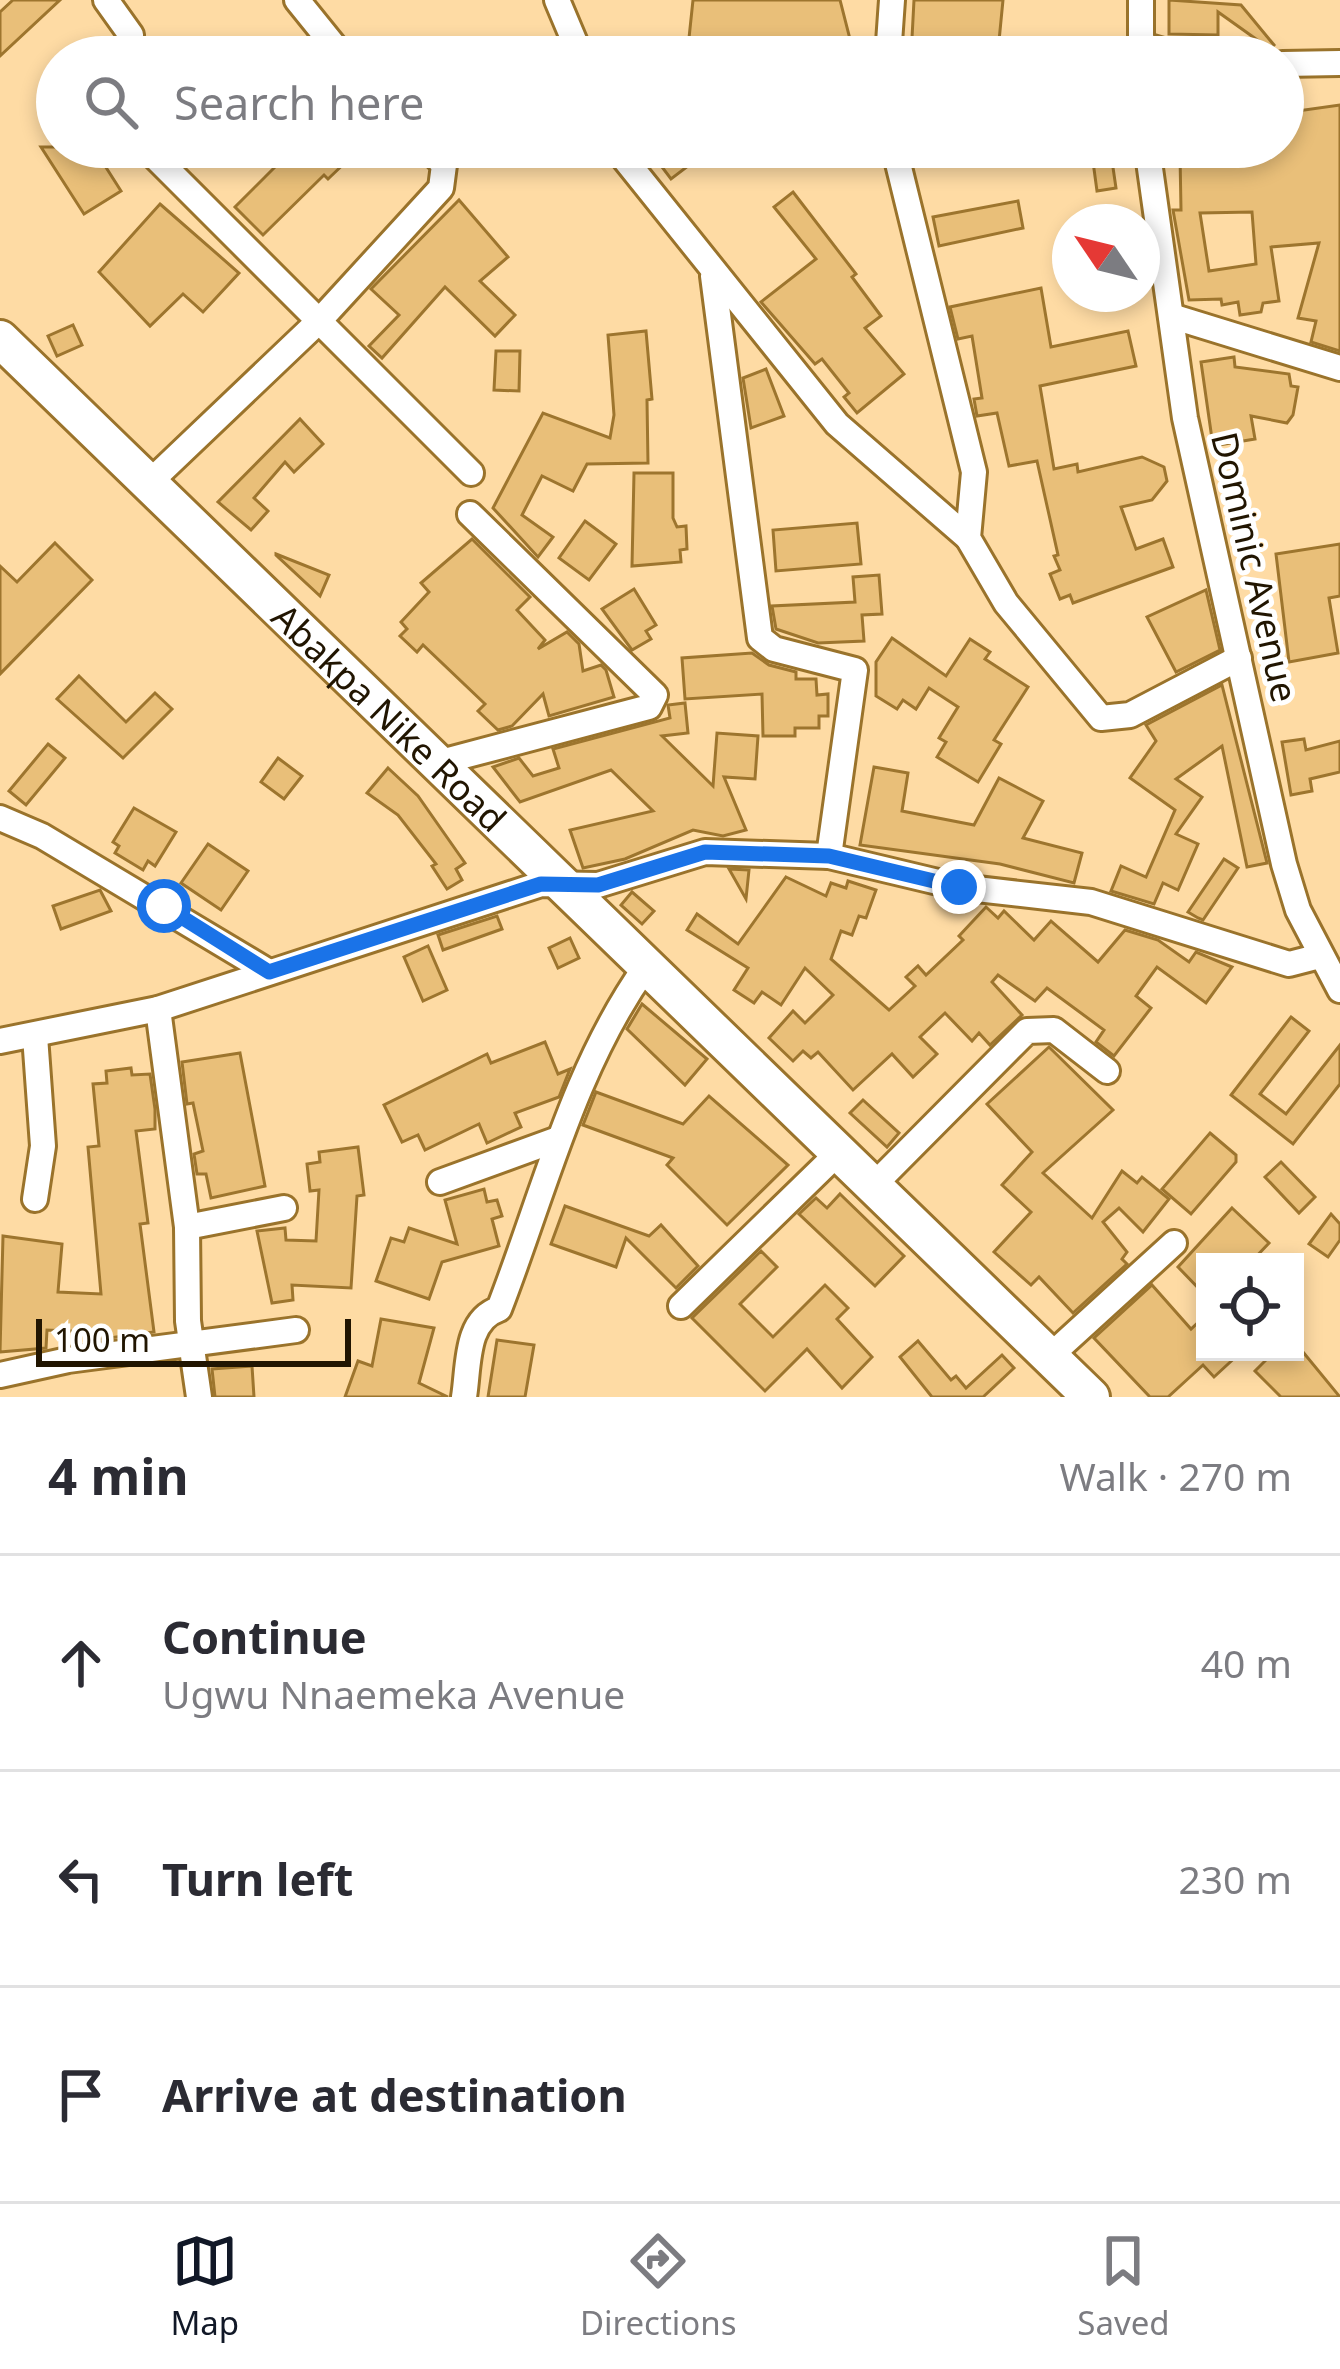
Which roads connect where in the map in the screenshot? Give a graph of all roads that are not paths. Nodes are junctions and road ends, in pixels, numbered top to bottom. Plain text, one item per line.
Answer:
1 (106, 0) edge
2 (297, 0) edge
3 (556, 0) edge
4 (892, 0) edge
5 (1141, 0) edge
6 (129, 36) edge
7 (326, 36) edge
8 (572, 36) edge
9 (889, 36) edge
10 (1142, 36) edge
11 (1340, 63) edge
12 (1304, 64) edge
13 (165, 168) edge
14 (444, 168) edge
15 (631, 168) edge
16 (899, 168) edge
17 (1150, 168) edge
18 (713, 275) junction
19 (1171, 316) junction
20 (320, 320) junction
21 (0, 339) edge
22 (1340, 368) edge
23 (471, 473) dead end
24 (151, 481) junction
25 (470, 514) dead end
26 (968, 538) junction
27 (1239, 658) junction
28 (437, 763) junction
29 (0, 818) edge
30 (829, 856) junction
31 (566, 887) junction
32 (1320, 956) junction
33 (645, 968) junction
34 (269, 972) junction
35 (1340, 990) edge
36 (158, 1010) junction
37 (35, 1036) junction
38 (0, 1041) edge
39 (1107, 1071) dead end
40 (558, 1139) junction
41 (839, 1152) junction
42 (440, 1182) dead end
43 (875, 1184) junction
44 (35, 1198) dead end
45 (284, 1208) dead end
46 (187, 1227) junction
47 (1174, 1243) dead end
48 (681, 1306) dead end
49 (296, 1330) dead end
50 (191, 1346) junction
51 (1049, 1357) junction
52 (0, 1376) edge
53 (199, 1397) edge
54 (464, 1397) edge
55 (1091, 1397) edge

1 - 6 street
2 - 7 street
3 - 8 street
4 - 9 street
5 - 10 street
11 - 12 street
13 - 20 street
14 - 20 street
15 - 18 street
16 - 26 street
17 - 19 street, Dominic Avenue
18 - 26 street
18 - 30 street
19 - 22 street
19 - 27 street, Dominic Avenue
20 - 23 street
20 - 24 street
21 - 24 main road, Abakpa Nike Road
24 - 28 main road, Abakpa Nike Road
25 - 28 street
26 - 27 street
27 - 32 street, Dominic Avenue
28 - 31 main road, Abakpa Nike Road
29 - 34 street
30 - 31 street
30 - 32 street
31 - 33 main road, Abakpa Nike Road
31 - 34 street
32 - 35 street, Dominic Avenue
33 - 40 street
33 - 41 main road, Abakpa Nike Road
34 - 36 street
36 - 37 street
36 - 46 street
37 - 38 street
37 - 44 street
39 - 43 street
40 - 42 street
40 - 54 street
41 - 43 main road, Abakpa Nike Road
41 - 48 street
43 - 51 main road, Abakpa Nike Road
45 - 46 street
46 - 50 street
47 - 51 street
49 - 50 street
50 - 52 street
50 - 53 street
51 - 55 main road, Abakpa Nike Road

